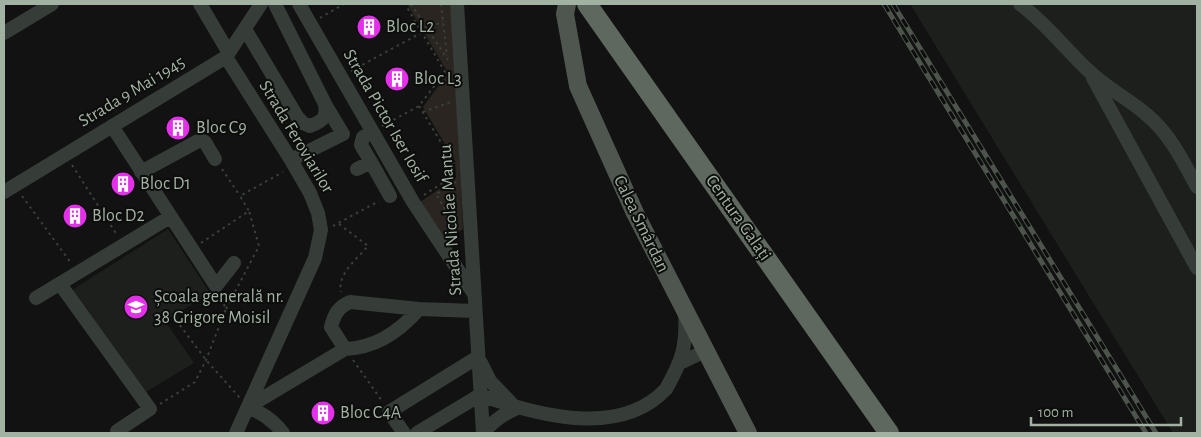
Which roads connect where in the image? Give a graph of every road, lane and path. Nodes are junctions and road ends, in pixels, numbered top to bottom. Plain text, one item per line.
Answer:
1 (52, 4) edge
2 (200, 4) edge
3 (261, 4) edge
4 (275, 4) edge
5 (299, 4) edge
6 (344, 4) edge
7 (405, 4) edge
8 (412, 4) edge
9 (441, 4) edge
10 (457, 4) edge
11 (566, 4) edge
12 (587, 4) edge
13 (1020, 4) edge
14 (443, 21) junction
15 (310, 24) junction
16 (245, 29) junction
17 (427, 29) junction
18 (421, 32) junction
19 (4, 33) edge
20 (228, 55) junction
21 (1090, 73) junction
22 (340, 77) junction
23 (451, 96) dead end
24 (325, 104) junction
25 (419, 106) junction
26 (423, 112) junction
27 (112, 126) junction
28 (372, 132) junction
29 (65, 155) junction
30 (215, 159) joint
31 (456, 160) dead end
32 (371, 162) junction
33 (293, 163) junction
34 (357, 169) dead end
35 (141, 172) junction
36 (1197, 187) edge
37 (9, 189) edge
38 (433, 190) junction
39 (436, 194) junction
40 (240, 196) junction
41 (390, 196) joint
42 (413, 202) junction
43 (170, 217) junction
44 (339, 224) junction
45 (455, 226) dead end
46 (321, 230) junction
47 (124, 245) junction
48 (191, 250) junction
49 (234, 263) dead end
50 (1197, 268) edge
51 (78, 273) junction
52 (60, 284) junction
53 (216, 286) junction
54 (474, 295) junction
55 (36, 298) dead end
56 (343, 305) junction
57 (419, 309) junction
58 (475, 311) junction
59 (684, 311) junction
60 (176, 320) dead end
61 (345, 349) junction
62 (705, 351) junction
63 (478, 357) junction
64 (206, 360) junction
65 (680, 364) junction
66 (480, 395) junction
67 (248, 407) junction
68 (517, 408) junction
69 (150, 409) junction
70 (389, 412) junction
71 (620, 429) dead end
72 (481, 432) edge
73 (600, 432) dead end
74 (119, 433) edge
75 (236, 433) edge
76 (283, 433) edge
77 (404, 433) edge
78 (417, 433) edge
79 (748, 433) edge
80 (889, 433) edge

1 - 19 street
2 - 20 street, Strada Feroviarilor
3 - 16 street, Strada 9 Mai 1945
4 - 24 street
5 - 15 street, Strada Pictor Iser Iosif
6 - 15 path
7 - 18 path
8 - 17 path
9 - 14 path
10 - 54 street, Strada Nicolae Mantu
11 - 59 main road, Calea Smârdan
12 - 80 highway, Centura Galați
13 - 21 street
14 - 17 path
14 - 17 path
15 - 22 street, Strada Pictor Iser Iosif
16 - 20 street, Strada 9 Mai 1945
16 - 24 street
17 - 18 path
18 - 22 path
18 - 25 path
20 - 27 street, Strada 9 Mai 1945
20 - 33 street, Strada Feroviarilor
21 - 36 street
21 - 50 street
22 - 28 street, Strada Pictor Iser Iosif
23 - 26 path
24 - 33 street
25 - 26 path
25 - 28 path
26 - 31 path
27 - 29 street, Strada 9 Mai 1945
27 - 35 street
28 - 32 street
28 - 42 street, Strada Pictor Iser Iosif
29 - 37 street, Strada 9 Mai 1945
29 - 47 path
30 - 35 street
30 - 40 path
32 - 34 street
32 - 41 street
33 - 40 path
33 - 46 street, Strada Feroviarilor
35 - 43 street
37 - 51 path
38 - 39 path
38 - 39 path
38 - 42 path
39 - 45 path
40 - 48 path
41 - 44 path
42 - 54 street, Strada Pictor Iser Iosif
43 - 47 street
43 - 48 street
44 - 46 path
44 - 56 path
46 - 67 street, Strada Feroviarilor
47 - 51 street
48 - 53 street
49 - 53 street
51 - 52 street
52 - 55 street
52 - 69 street
53 - 64 path
54 - 58 street, Strada Nicolae Mantu
56 - 57 street
56 - 61 street
57 - 58 street
57 - 61 street
58 - 63 street, Strada Nicolae Mantu
59 - 62 main road, Calea Smârdan
59 - 65 street
60 - 64 path
61 - 67 street
61 - 70 path
62 - 65 street
62 - 79 main road, Calea Smârdan
63 - 66 street, Strada Nicolae Mantu
63 - 68 street
63 - 70 street
64 - 67 path
64 - 69 path
65 - 71 street
66 - 68 street
66 - 72 street, Strada Nicolae Mantu
66 - 78 street
67 - 75 street, Strada Feroviarilor
67 - 76 street
68 - 72 street
68 - 73 street
69 - 74 street
70 - 77 street

